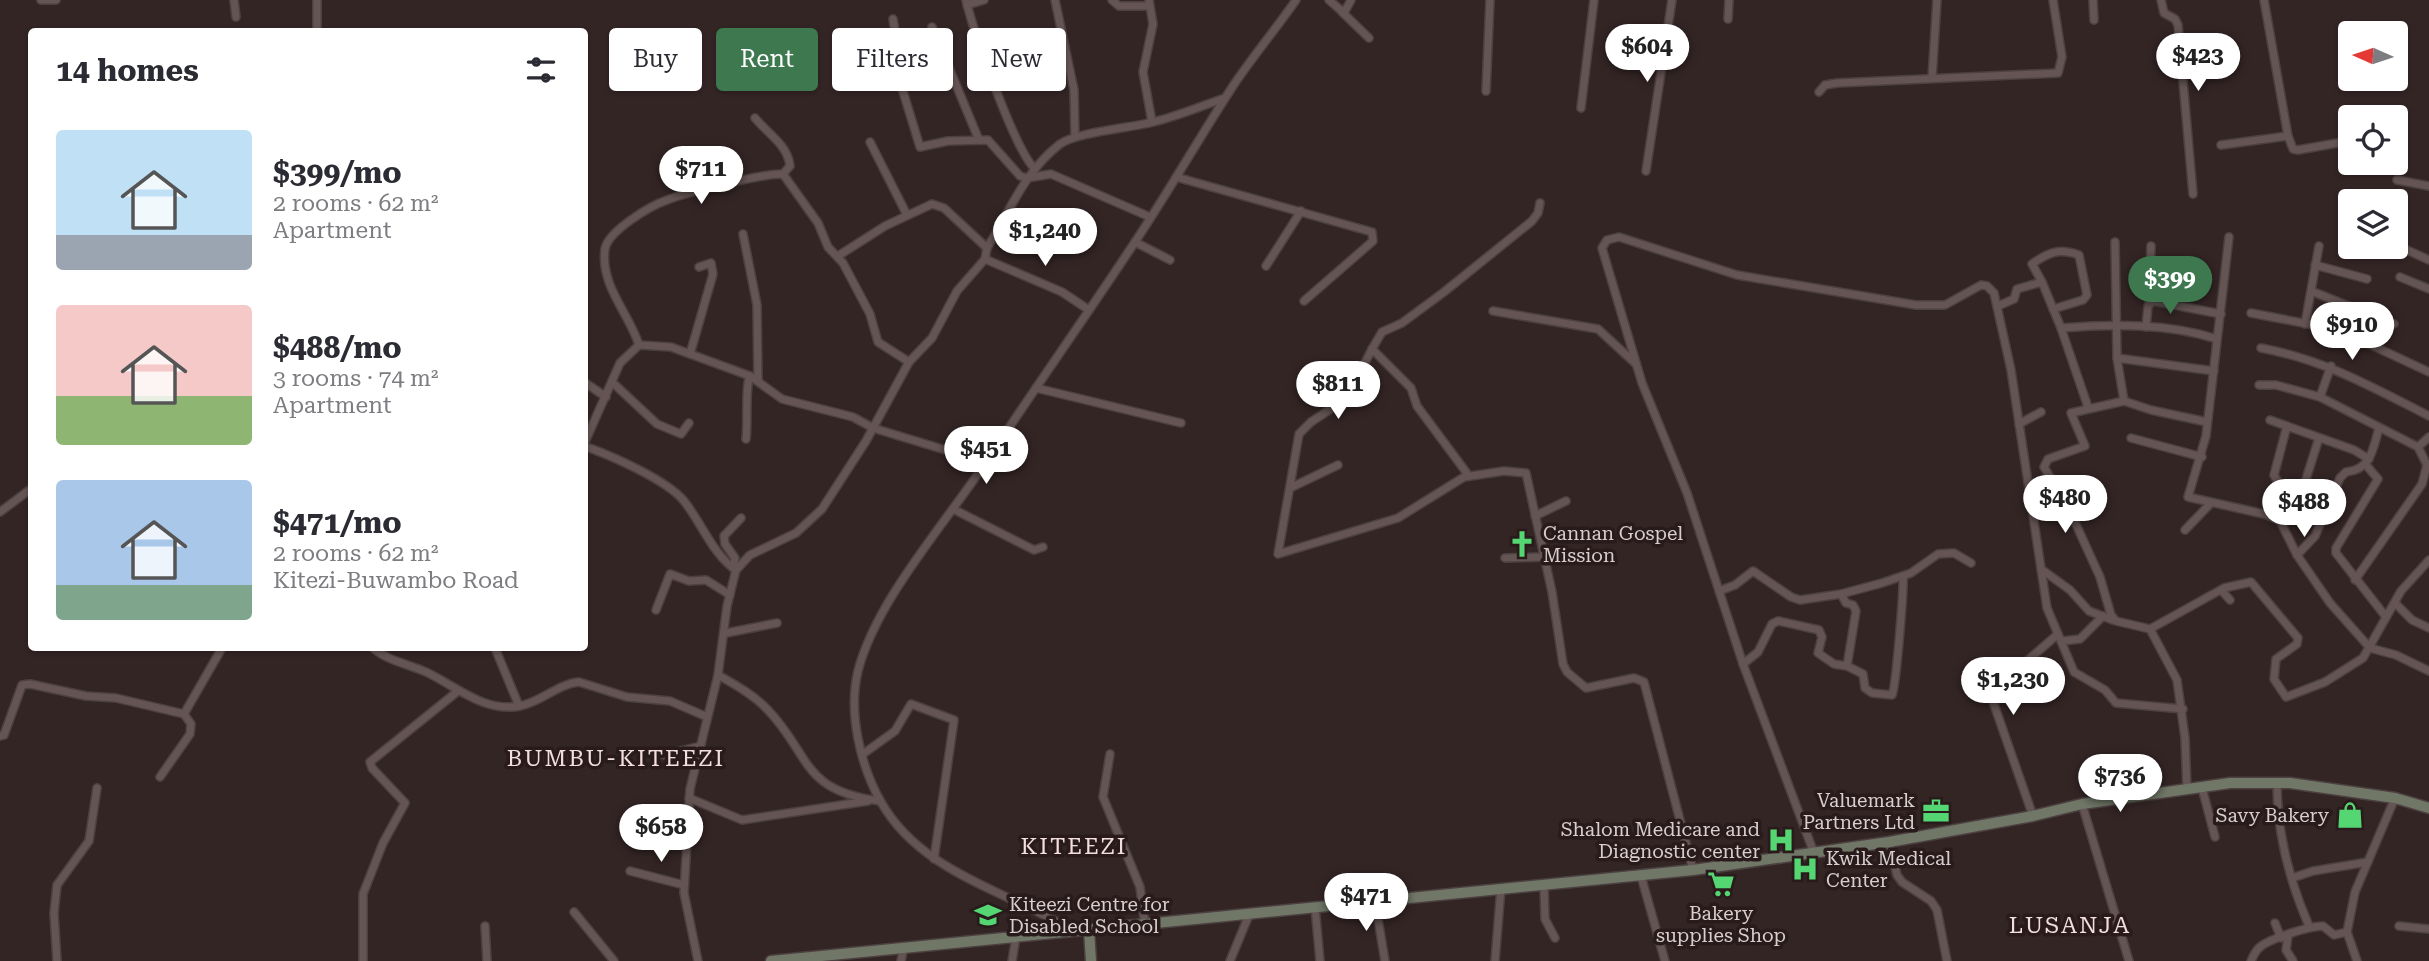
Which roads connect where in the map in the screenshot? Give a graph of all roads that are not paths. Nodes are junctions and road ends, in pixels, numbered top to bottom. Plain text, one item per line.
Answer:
1 (41, 0) edge
2 (56, 0) edge
3 (234, 0) edge
4 (317, 0) edge
5 (984, 0) edge
6 (1055, 0) edge
7 (1112, 0) edge
8 (1296, 0) edge
9 (1329, 0) edge
10 (1351, 0) edge
11 (1490, 0) edge
12 (1594, 0) edge
13 (1672, 0) edge
14 (1729, 0) edge
15 (1937, 0) edge
16 (2053, 0) edge
17 (2093, 0) edge
18 (2161, 0) edge
19 (2264, 0) edge
20 (967, 2) edge
21 (1149, 3) edge
22 (1342, 12) junction
23 (236, 17) dead end
24 (893, 19) dead end
25 (1728, 19) dead end
26 (2094, 20) dead end
27 (317, 27) dead end
28 (932, 27) dead end
29 (895, 28) edge
30 (1369, 38) dead end
31 (1932, 78) junction
32 (903, 91) edge
33 (1486, 91) dead end
34 (1819, 92) dead end
35 (1225, 98) junction
36 (1581, 108) dead end
37 (755, 118) dead end
38 (1152, 122) junction
39 (2288, 136) junction
40 (1075, 137) junction
41 (979, 140) junction
42 (870, 142) dead end
43 (2338, 143) edge
44 (2221, 145) dead end
45 (1035, 169) junction
46 (1646, 171) dead end
47 (783, 174) junction
48 (1176, 177) junction
49 (1027, 178) junction
50 (2397, 180) dead end
51 (2429, 186) edge
52 (2193, 194) dead end
53 (1540, 203) dead end
54 (1301, 211) junction
55 (907, 215) junction
56 (1150, 217) junction
57 (743, 234) dead end
58 (2230, 237) dead end
59 (1135, 242) junction
60 (2115, 242) dead end
61 (2151, 246) dead end
62 (2319, 246) dead end
63 (987, 248) junction
64 (2408, 250) edge
65 (838, 256) junction
66 (985, 259) junction
67 (1170, 260) dead end
68 (2429, 260) edge
69 (2315, 265) junction
70 (699, 267) dead end
71 (1266, 267) dead end
72 (2400, 277) dead end
73 (2367, 279) dead end
74 (2042, 282) junction
75 (2429, 289) edge
76 (2311, 291) junction
77 (1304, 301) dead end
78 (2149, 303) junction
79 (1998, 306) junction
80 (2053, 309) junction
81 (1089, 310) junction
82 (1493, 310) dead end
83 (2251, 313) dead end
84 (2221, 314) junction
85 (2115, 324) junction
86 (2305, 324) junction
87 (2395, 324) dead end
88 (2146, 327) junction
89 (2061, 328) junction
90 (2217, 339) junction
91 (639, 345) junction
92 (2261, 348) dead end
93 (1372, 349) junction
94 (690, 354) junction
95 (2117, 358) junction
96 (909, 362) junction
97 (1636, 365) junction
98 (2330, 366) junction
99 (2214, 371) junction
100 (2429, 372) edge
101 (754, 378) junction
102 (612, 382) junction
103 (2259, 384) dead end
104 (588, 385) edge
105 (1036, 388) junction
106 (606, 397) junction
107 (2320, 397) junction
108 (2124, 401) junction
109 (2088, 407) junction
110 (2041, 411) dead end
111 (2429, 416) edge
112 (2270, 420) dead end
113 (2207, 422) junction
114 (688, 423) dead end
115 (1181, 423) dead end
116 (2019, 424) junction
117 (2287, 426) junction
118 (873, 428) junction
119 (2379, 428) junction
120 (588, 436) edge
121 (2429, 437) edge
122 (2131, 438) dead end
123 (2319, 438) junction
124 (746, 439) dead end
125 (588, 447) edge
126 (2418, 447) junction
127 (2202, 457) junction
128 (985, 462) junction
129 (2368, 462) junction
130 (1338, 465) dead end
131 (1469, 476) junction
132 (2280, 486) dead end
133 (1290, 488) junction
134 (28, 491) edge
135 (1566, 501) dead end
136 (2210, 504) junction
137 (953, 509) junction
138 (0, 512) edge
139 (1535, 516) junction
140 (741, 518) dead end
141 (2280, 520) junction
142 (2185, 530) dead end
143 (1043, 547) dead end
144 (2297, 555) junction
145 (1544, 557) junction
146 (1505, 558) dead end
147 (2429, 560) edge
148 (1971, 563) dead end
149 (734, 569) junction
150 (2041, 569) junction
151 (1903, 576) junction
152 (2355, 580) junction
153 (2221, 590) junction
154 (1719, 591) junction
155 (1841, 594) junction
156 (730, 595) junction
157 (2230, 600) dead end
158 (2395, 603) junction
159 (656, 610) dead end
160 (2103, 616) junction
161 (2386, 617) junction
162 (2116, 621) junction
163 (778, 623) dead end
164 (2429, 628) edge
165 (2150, 629) junction
166 (726, 633) junction
167 (2060, 637) junction
168 (2370, 648) junction
169 (220, 651) edge
170 (379, 651) edge
171 (496, 651) edge
172 (1743, 664) junction
173 (1847, 666) junction
174 (2429, 671) edge
175 (718, 675) junction
176 (458, 691) junction
177 (519, 706) junction
178 (2183, 709) junction
179 (184, 714) junction
180 (705, 716) junction
181 (0, 736) edge
182 (701, 747) junction
183 (863, 754) junction
184 (1110, 754) dead end
185 (664, 755) dead end
186 (160, 777) dead end
187 (2277, 783) junction
188 (97, 788) dead end
189 (2202, 788) junction
190 (2187, 790) junction
191 (689, 799) junction
192 (2395, 799) junction
193 (877, 801) junction
194 (2082, 804) junction
195 (2429, 808) edge
196 (2033, 817) junction
197 (2215, 837) dead end
198 (1889, 842) junction
199 (1814, 853) junction
200 (934, 859) junction
201 (2368, 862) junction
202 (1693, 870) junction
203 (630, 871) dead end
204 (1641, 876) junction
205 (2292, 878) junction
206 (684, 885) junction
207 (1544, 885) junction
208 (1501, 888) junction
209 (1376, 901) junction
210 (1315, 907) junction
211 (574, 912) dead end
212 (1249, 915) junction
213 (2275, 923) dead end
214 (1145, 925) junction
215 (485, 926) dead end
216 (2309, 926) junction
217 (2399, 926) dead end
218 (2429, 929) edge
219 (1089, 930) junction
220 (1074, 932) junction
221 (2347, 932) junction
222 (1016, 937) junction
223 (2285, 937) junction
224 (1555, 938) dead end
225 (904, 947) junction
226 (826, 958) edge
227 (57, 961) edge
228 (363, 961) edge
229 (487, 961) edge
230 (614, 961) edge
231 (698, 961) edge
232 (771, 961) edge
233 (901, 961) edge
234 (1012, 961) edge
235 (1091, 961) edge
236 (1230, 961) edge
237 (1320, 961) edge
238 (1385, 961) edge
239 (1495, 961) edge
240 (1665, 961) edge
241 (1947, 961) edge
242 (2129, 961) edge
243 (2251, 961) edge
244 (2293, 961) edge
245 (2357, 961) edge

1 - 2 street
3 - 23 street
4 - 27 street
5 - 20 street
6 - 40 street
7 - 21 street
8 - 35 street
9 - 22 street
10 - 22 street
11 - 33 street
12 - 36 street
13 - 46 street
14 - 25 street
15 - 31 street
16 - 31 street
17 - 26 street
18 - 52 street
19 - 39 street
20 - 45 street
21 - 38 street
22 - 30 street
24 - 29 street
28 - 41 street
31 - 34 street
32 - 41 street
35 - 38 street
35 - 48 street
37 - 47 street
38 - 40 street
39 - 43 street
39 - 44 street
40 - 45 street
41 - 49 street
42 - 55 street
45 - 49 street
47 - 65 street
47 - 91 street
48 - 54 street
48 - 56 street
49 - 56 street
49 - 63 street
50 - 51 street
53 - 93 street
54 - 71 street
54 - 77 street
55 - 63 street
55 - 65 street
56 - 59 street
57 - 101 street
58 - 84 street
59 - 67 street
59 - 81 street
60 - 85 street
61 - 78 street
62 - 69 street
63 - 66 street
64 - 68 street
65 - 96 street
66 - 81 street
66 - 96 street
69 - 73 street
69 - 76 street
70 - 94 street
72 - 75 street
74 - 79 street
74 - 80 street
74 - 80 street
76 - 86 street
76 - 87 street
78 - 84 street
78 - 88 street
79 - 97 street
79 - 116 street
80 - 89 street
81 - 105 street
82 - 97 street
83 - 86 street
84 - 90 street
85 - 88 street
85 - 89 street
85 - 95 street
86 - 100 street
88 - 90 street
89 - 109 street
90 - 99 street
91 - 94 street
91 - 102 street
92 - 98 street
93 - 131 street
93 - 133 street
94 - 101 street
95 - 99 street
95 - 108 street
96 - 118 street
97 - 154 street
98 - 107 street
98 - 111 street
99 - 113 street
101 - 118 street
101 - 124 street
102 - 106 street
102 - 114 street
103 - 107 street
104 - 106 street
105 - 115 street
105 - 128 street
106 - 120 street
107 - 119 street
108 - 109 street
108 - 113 street
109 - 162 street
110 - 116 street
112 - 117 street
113 - 127 street
116 - 150 street
117 - 123 street
117 - 132 street
118 - 128 street
118 - 149 street
119 - 126 street
119 - 129 street
121 - 126 street
122 - 127 street
123 - 129 street
123 - 141 street
125 - 149 street
126 - 152 street
127 - 136 street
128 - 137 street
129 - 144 street
129 - 152 street
130 - 133 street
131 - 133 street
131 - 139 street
134 - 138 street
135 - 139 street
136 - 141 street
136 - 142 street
137 - 143 street
137 - 183 street
139 - 145 street
140 - 149 street
141 - 144 street
144 - 168 street
145 - 146 street
145 - 202 street
147 - 158 street
148 - 151 street
149 - 156 street
150 - 160 street
150 - 167 street
151 - 155 street
151 - 173 street
152 - 161 street
153 - 157 street
153 - 165 street
153 - 168 street
154 - 155 street
154 - 172 street
155 - 173 street
156 - 159 street
156 - 166 street
158 - 161 street
158 - 164 street
160 - 162 street
160 - 167 street
161 - 168 street
162 - 165 street
163 - 166 street
165 - 178 street
166 - 175 street
167 - 178 street
167 - 196 street
168 - 174 street
169 - 179 street
170 - 176 street
171 - 177 street
172 - 173 street
172 - 199 street
175 - 180 street
175 - 193 street
176 - 177 street
176 - 228 street
177 - 180 street
178 - 190 street
179 - 181 street
179 - 186 street
180 - 182 street
182 - 185 street
182 - 191 street
183 - 193 street
183 - 200 street
184 - 214 street
187 - 189 street
187 - 192 street
187 - 205 street
188 - 227 street
189 - 190 street
189 - 197 street
190 - 194 street
191 - 193 street
191 - 206 street
192 - 195 street
192 - 201 street
193 - 200 street
194 - 196 street
194 - 242 street
196 - 198 street
198 - 199 street
198 - 241 street
199 - 202 street
200 - 220 street
201 - 205 street
201 - 221 street
202 - 204 street
203 - 206 street
204 - 207 street
204 - 240 street
205 - 216 street
206 - 231 street
207 - 208 street
207 - 224 street
208 - 209 street
208 - 239 street
209 - 210 street
209 - 238 street
210 - 212 street
210 - 237 street
211 - 230 street
212 - 214 street
212 - 236 street
213 - 223 street
214 - 219 street
215 - 229 street
216 - 221 street
216 - 223 street
217 - 218 street
219 - 220 street
219 - 235 street
220 - 222 street
221 - 245 street
222 - 225 street
222 - 234 street
223 - 243 street
223 - 244 street
225 - 226 street
225 - 233 street
226 - 232 street

